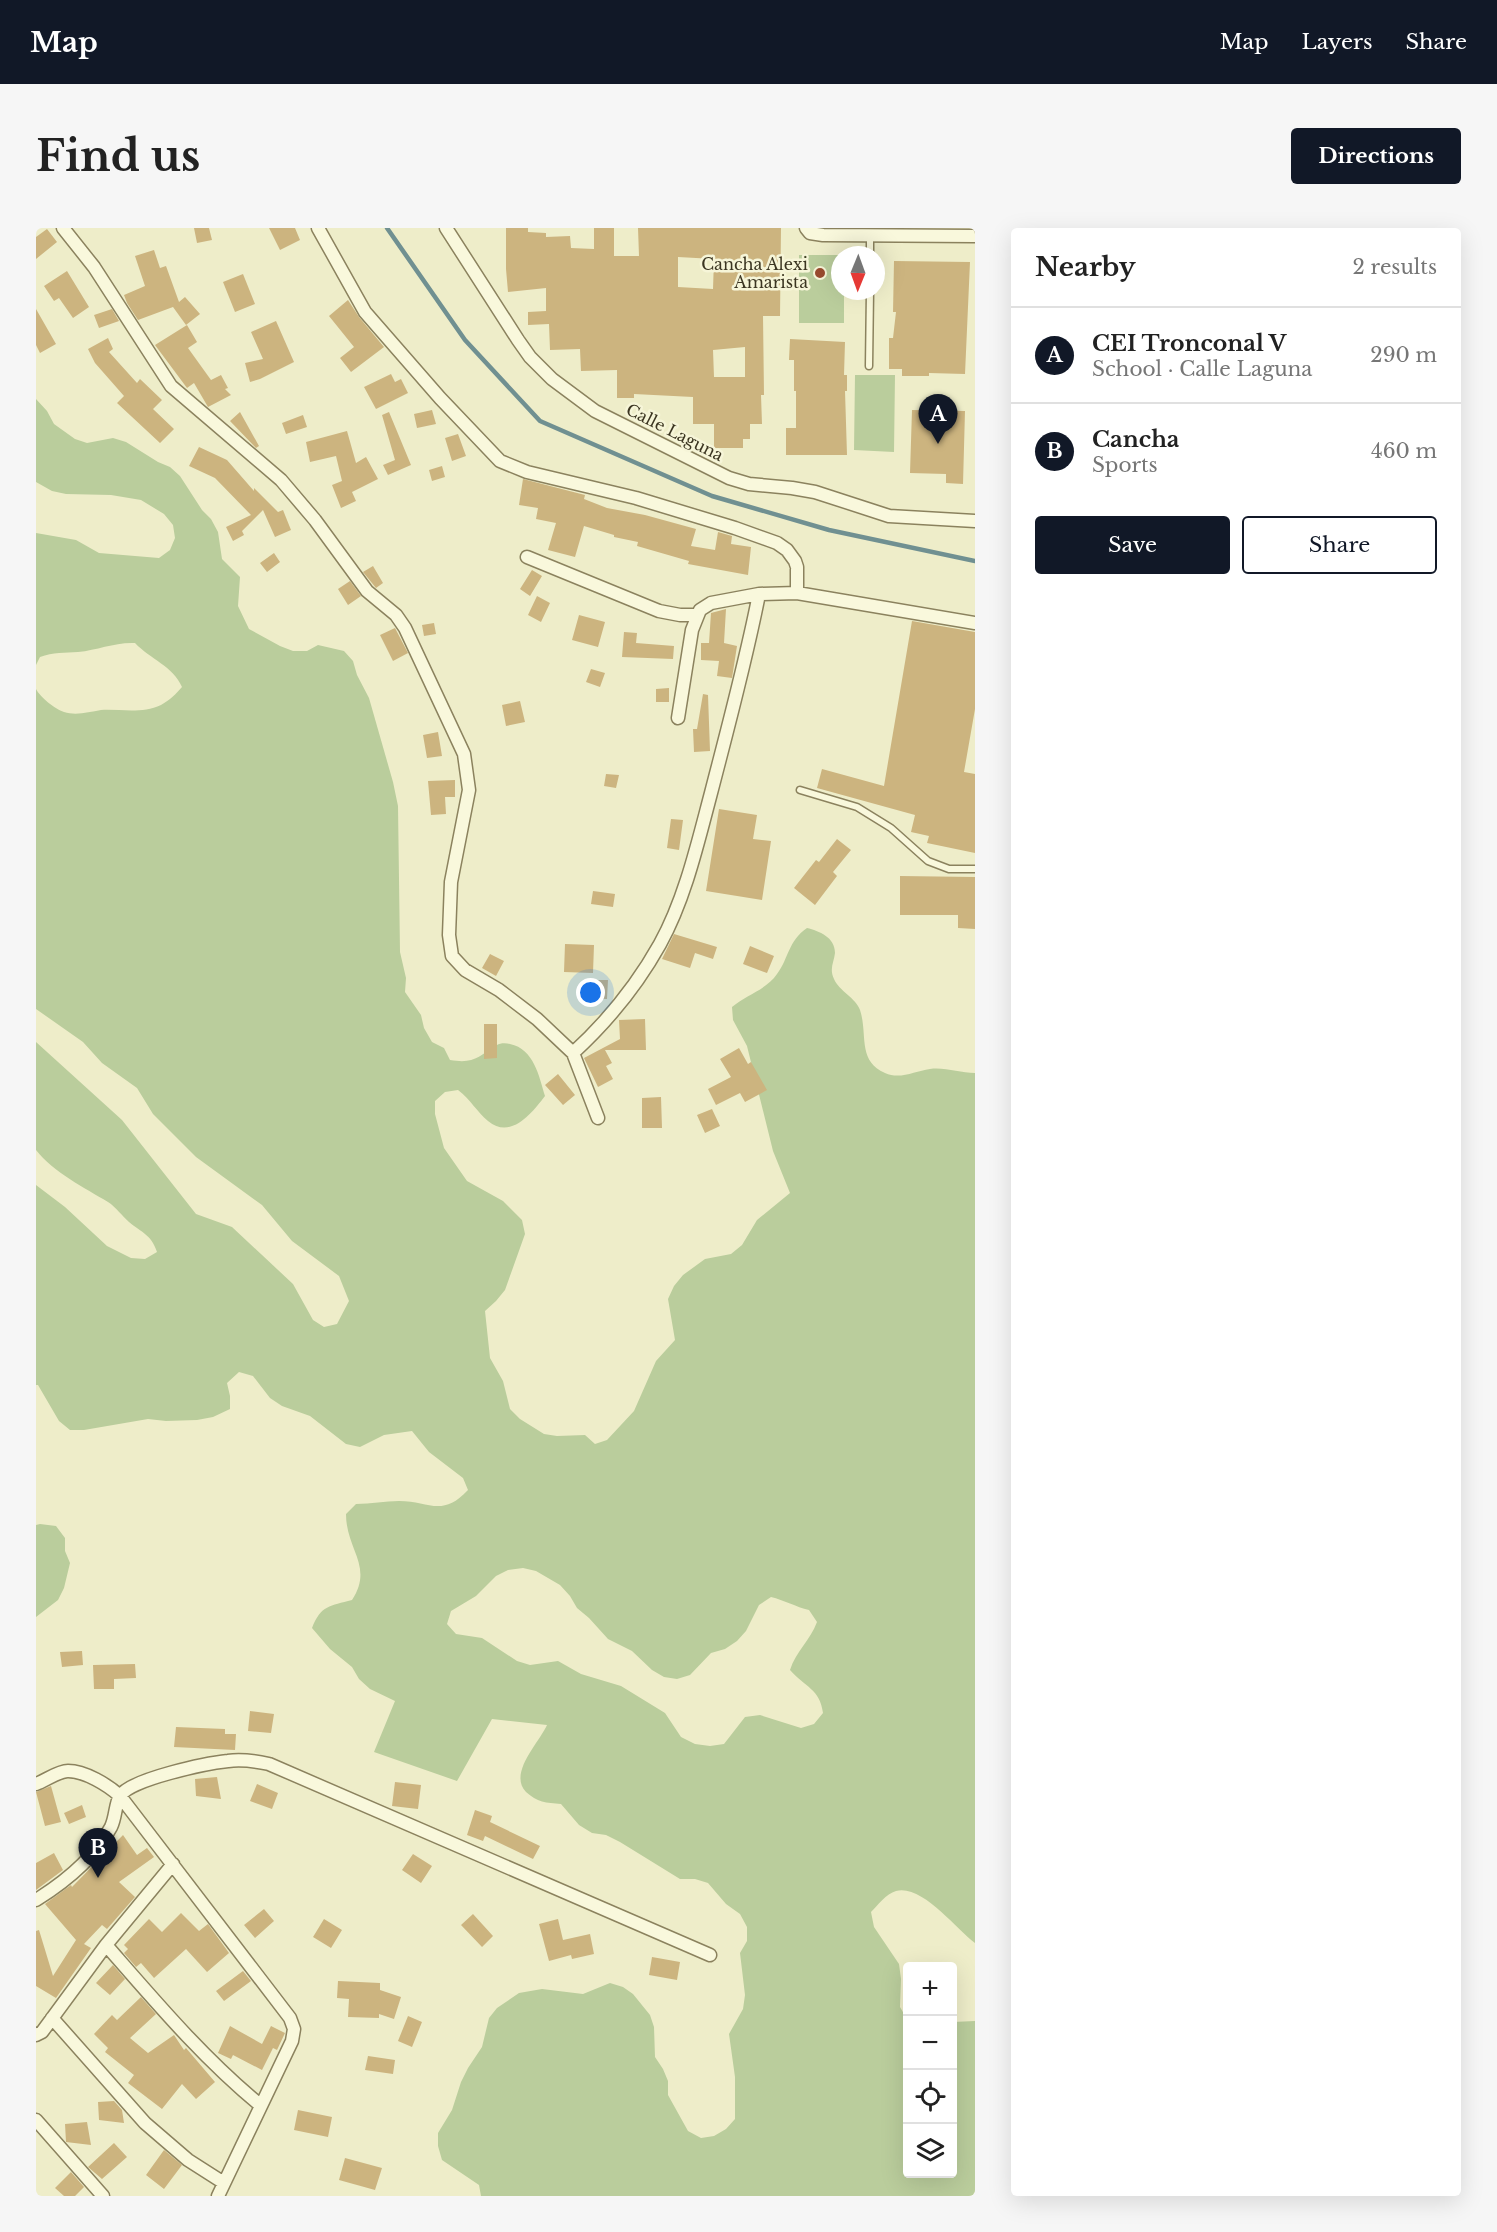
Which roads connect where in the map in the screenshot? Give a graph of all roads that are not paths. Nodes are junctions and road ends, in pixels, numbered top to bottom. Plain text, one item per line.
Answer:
1 (63, 228) edge
2 (318, 228) edge
3 (446, 228) edge
4 (808, 230) edge
5 (870, 235) junction
6 (975, 236) edge
7 (870, 246) edge
8 (870, 300) edge
9 (869, 366) dead end
10 (975, 521) edge
11 (527, 557) dead end
12 (797, 593) junction
13 (759, 594) junction
14 (697, 615) junction
15 (975, 623) edge
16 (678, 718) dead end
17 (800, 790) dead end
18 (975, 869) edge
19 (573, 1053) junction
20 (598, 1118) dead end
21 (36, 1784) edge
22 (120, 1796) junction
23 (173, 1864) junction
24 (36, 1900) edge
25 (106, 1945) junction
26 (710, 1955) dead end
27 (52, 2018) junction
28 (36, 2035) edge
29 (260, 2105) junction
30 (36, 2120) edge
31 (224, 2183) junction
32 (103, 2196) edge
33 (218, 2196) edge

1 - 19 street
2 - 12 street
3 - 10 street, Calle Laguna
4 - 5 street
5 - 6 street
5 - 7 lane
8 - 9 lane
11 - 14 street
12 - 13 street
12 - 15 street
13 - 14 street
13 - 19 street
14 - 16 street
17 - 18 lane
19 - 20 street
21 - 22 street
22 - 23 street
22 - 24 street
22 - 26 street
23 - 25 street
23 - 29 street
25 - 27 street
25 - 29 street
27 - 28 street
27 - 31 street
29 - 31 street
30 - 32 street
31 - 33 street

